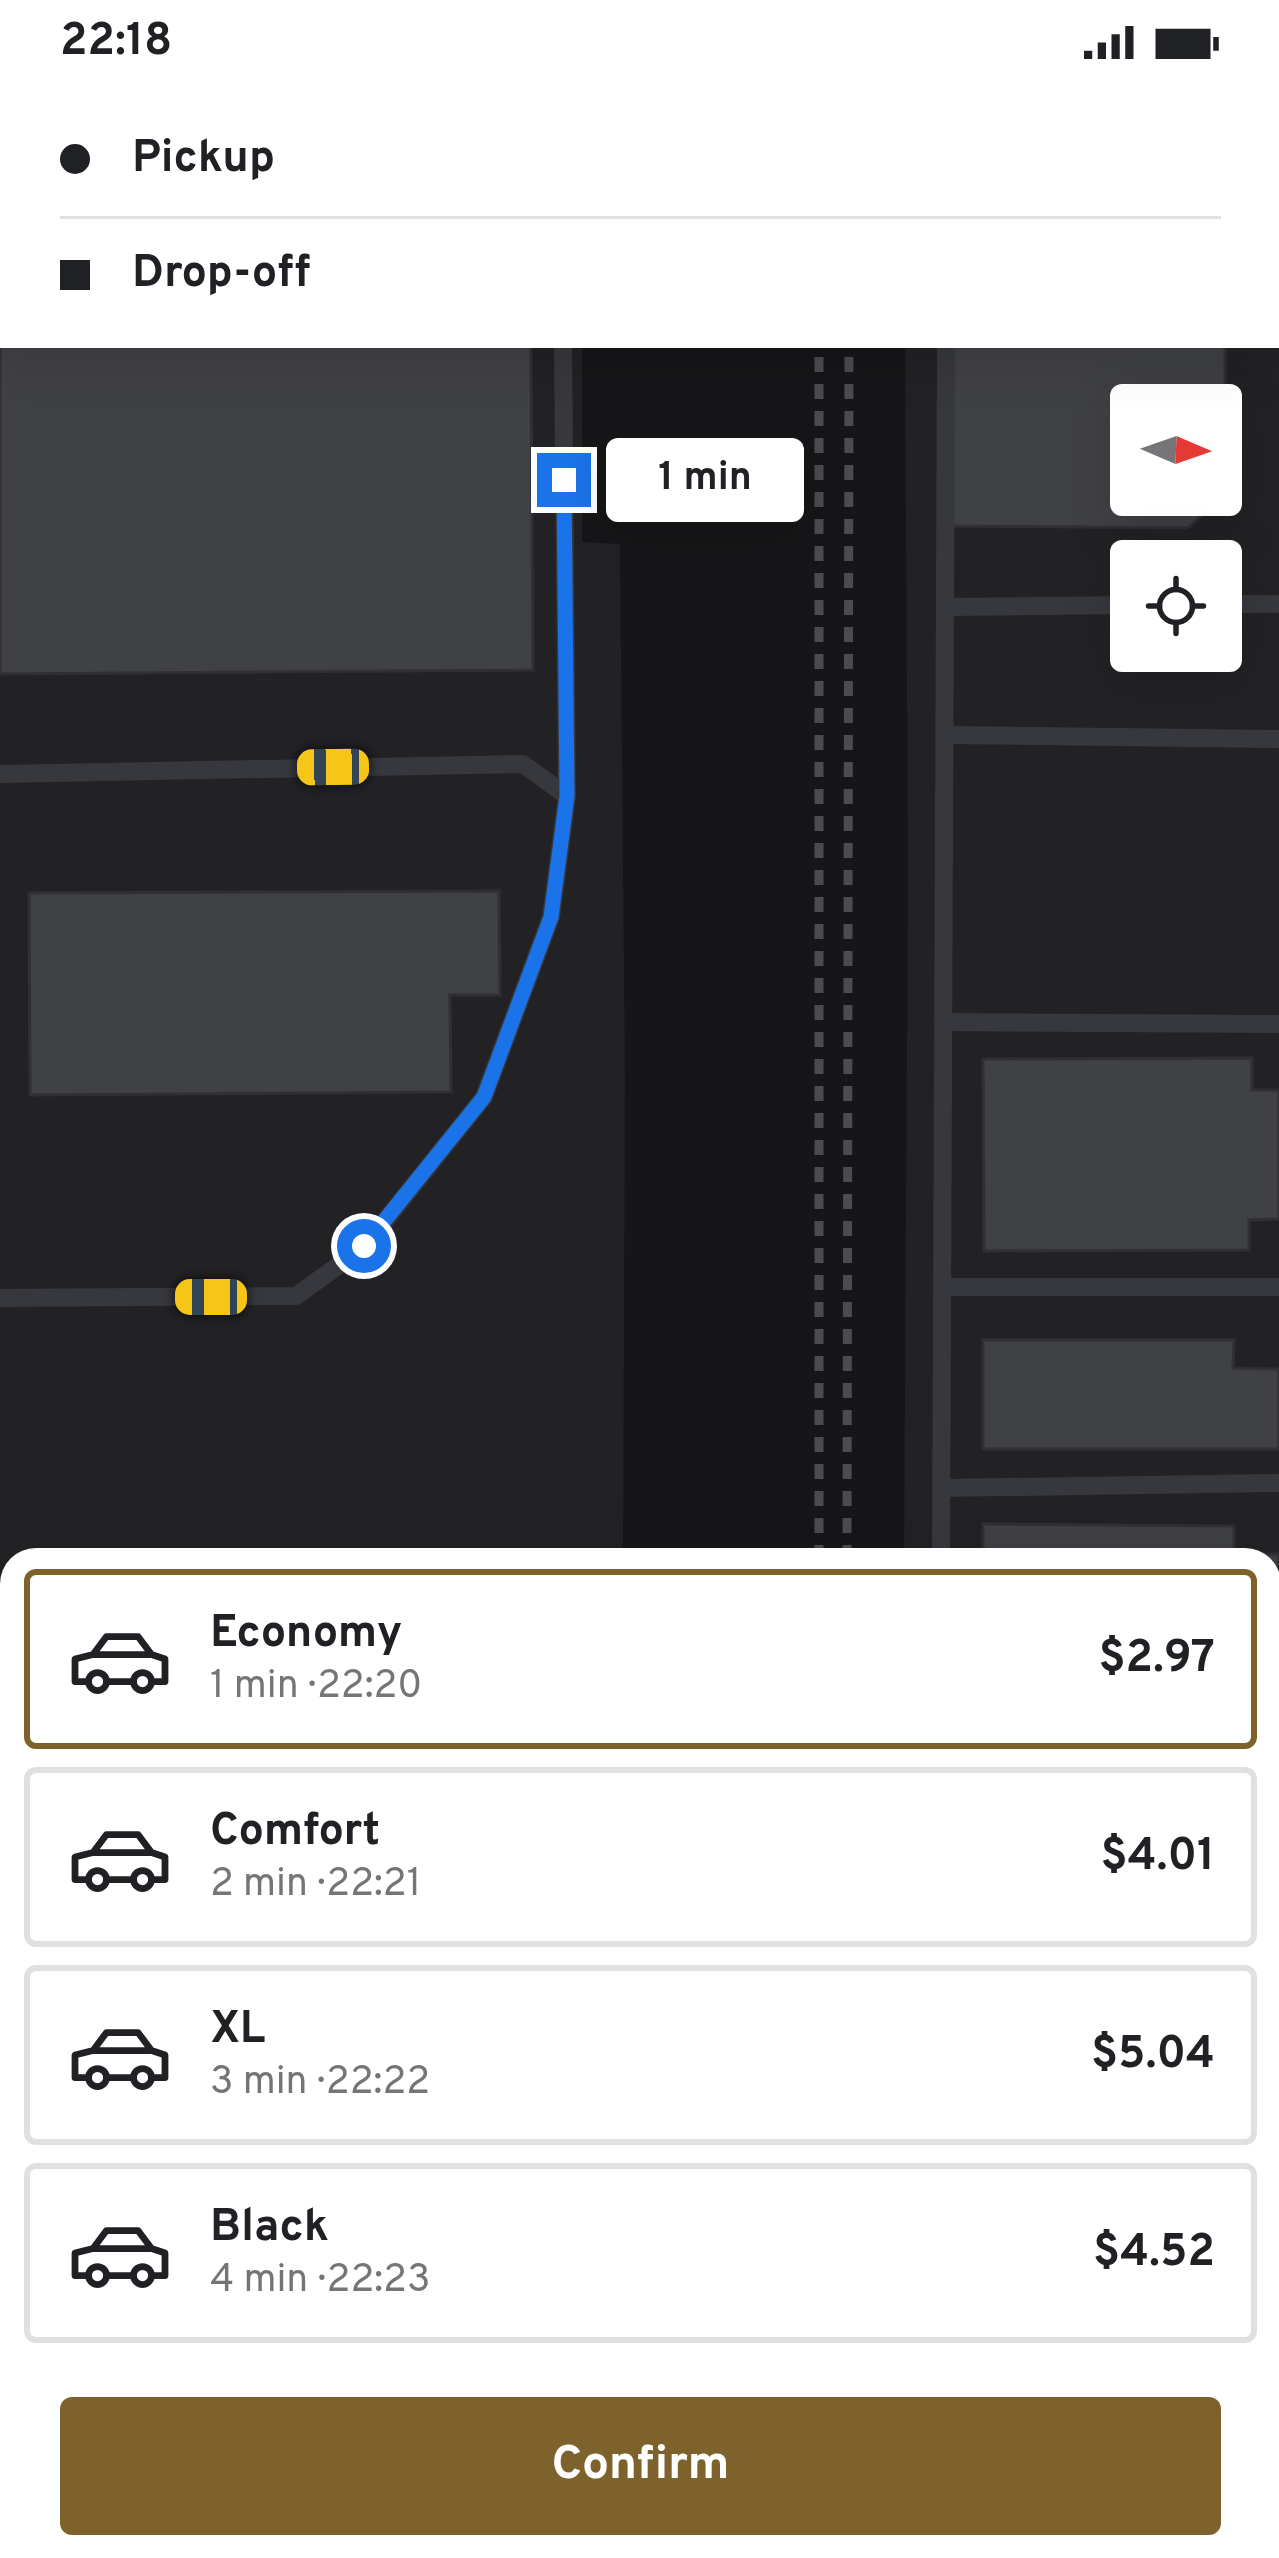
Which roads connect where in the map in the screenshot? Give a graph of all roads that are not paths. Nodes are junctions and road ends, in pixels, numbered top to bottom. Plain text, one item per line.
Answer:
1 (563, 348) edge
2 (946, 348) edge
3 (1242, 604) edge
4 (1279, 604) edge
5 (1110, 605) edge
6 (945, 607) junction
7 (945, 735) junction
8 (1279, 739) edge
9 (0, 774) edge
10 (567, 796) junction
11 (944, 1022) junction
12 (1279, 1024) edge
13 (945, 1287) junction
14 (1279, 1287) edge
15 (0, 1298) edge
16 (1279, 1483) edge
17 (942, 1488) junction
18 (941, 1548) edge

1 - 10 lane
2 - 6 lane
3 - 4 lane
5 - 6 lane
6 - 7 lane
7 - 8 lane
7 - 11 lane
9 - 10 lane
10 - 15 lane
11 - 12 lane
11 - 13 lane
13 - 14 lane
13 - 17 lane
16 - 17 lane
17 - 18 lane

